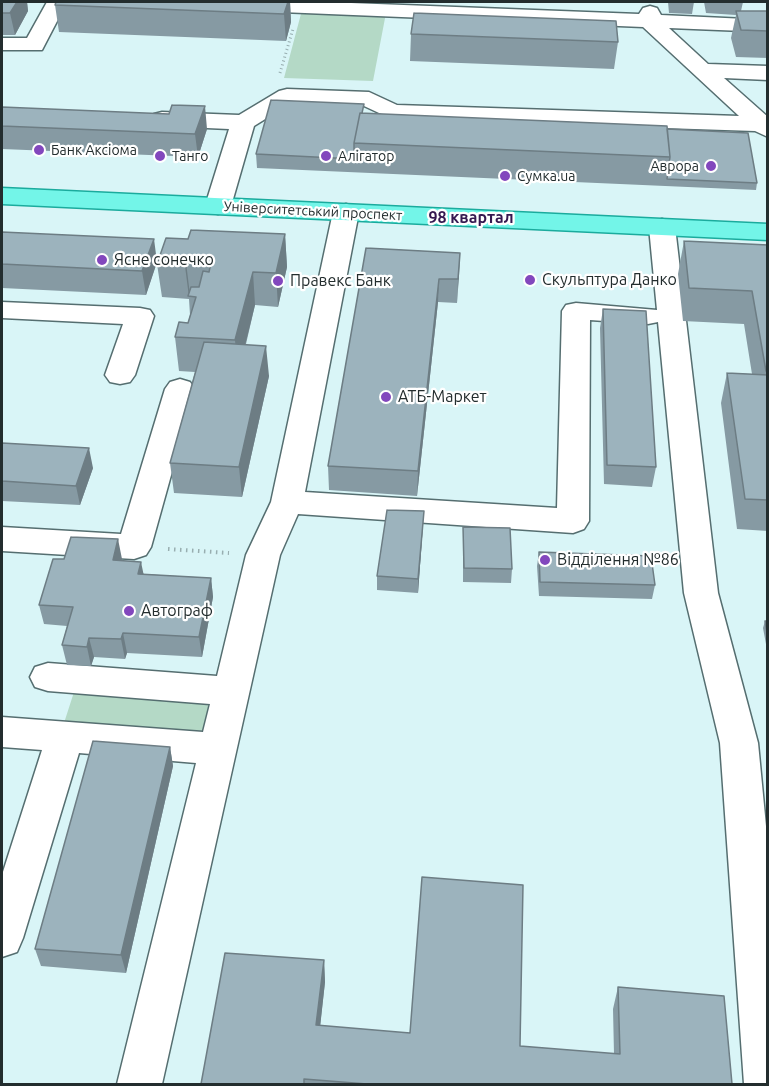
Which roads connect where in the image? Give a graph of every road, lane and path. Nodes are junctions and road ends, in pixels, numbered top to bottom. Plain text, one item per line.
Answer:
1 (57, 2) edge
2 (184, 2) edge
3 (300, 4) edge
4 (405, 6) edge
5 (650, 12) edge
6 (768, 26) edge
7 (2, 44) edge
8 (702, 70) junction
9 (768, 73) edge
10 (270, 106) junction
11 (140, 118) edge
12 (243, 122) junction
13 (765, 127) edge
14 (2, 196) edge
15 (219, 206) junction
16 (346, 212) junction
17 (662, 227) junction
18 (768, 232) edge
19 (2, 310) edge
20 (671, 317) junction
21 (120, 375) dead end
22 (180, 389) dead end
23 (287, 502) junction
24 (2, 539) edge
25 (134, 547) junction
26 (263, 555) junction
27 (48, 677) dead end
28 (231, 691) junction
29 (2, 732) edge
30 (65, 737) junction
31 (219, 749) junction
32 (753, 750) edge
33 (15, 854) edge
34 (2, 938) edge
35 (140, 1084) edge
36 (767, 1084) edge

1 - 7 lane
2 - 3 lane
3 - 4 lane
3 - 10 path
4 - 5 lane
5 - 6 lane
5 - 8 lane
8 - 9 lane
8 - 13 lane
10 - 12 lane
10 - 13 lane
11 - 12 lane
12 - 15 lane
14 - 15 main road, Університетський проспект
15 - 16 main road, Університетський проспект
16 - 17 main road, Університетський проспект
16 - 23 lane
17 - 18 main road, Університетський проспект
17 - 20 lane
19 - 21 lane
20 - 23 lane
20 - 32 lane
22 - 25 lane
23 - 26 lane
24 - 25 lane
25 - 26 path
26 - 28 lane
27 - 28 lane
28 - 31 lane
29 - 30 lane
30 - 31 lane
30 - 33 lane
31 - 35 lane
32 - 36 lane
33 - 34 lane

